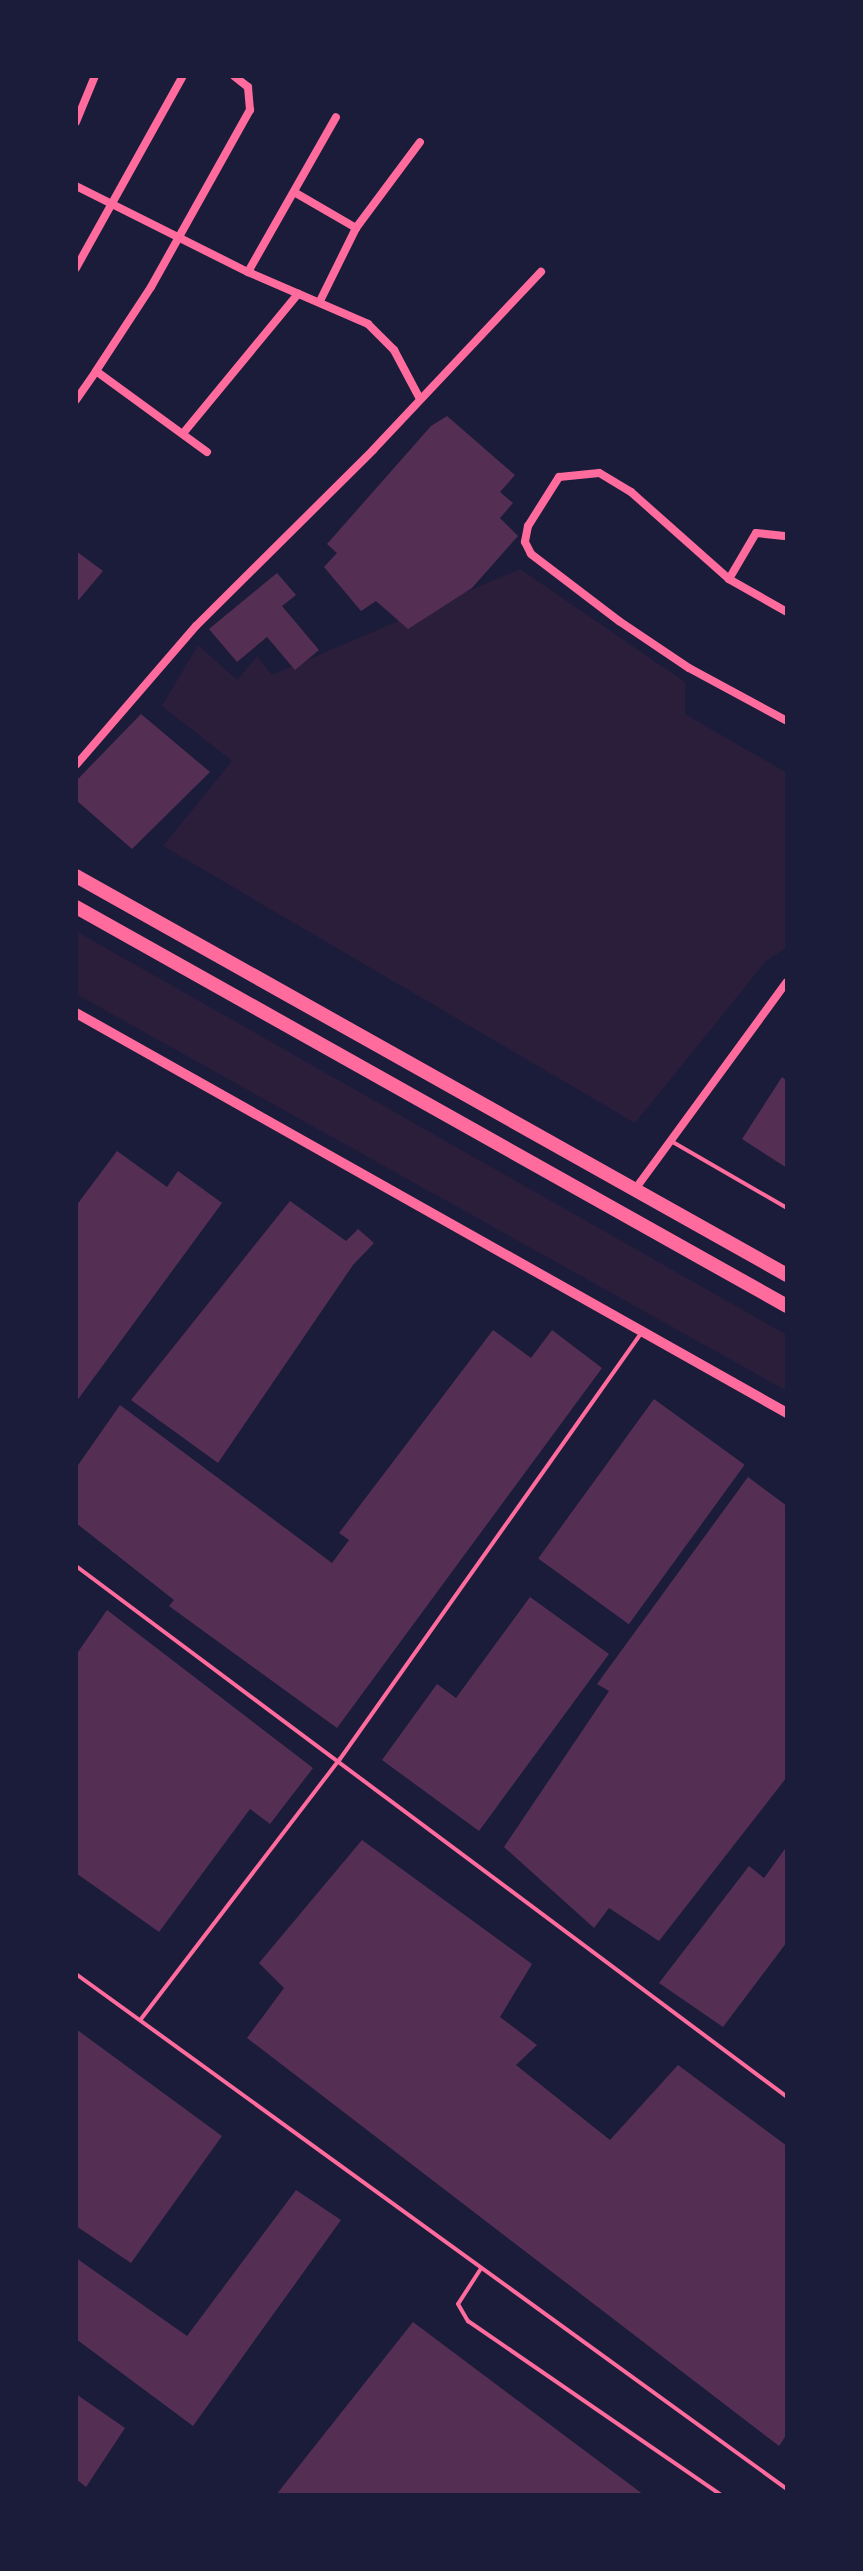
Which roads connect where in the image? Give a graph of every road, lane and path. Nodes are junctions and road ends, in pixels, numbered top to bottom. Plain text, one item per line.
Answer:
1 (95, 76) edge
2 (183, 76) edge
3 (234, 76) edge
4 (336, 117) dead end
5 (76, 122) edge
6 (420, 142) dead end
7 (76, 186) edge
8 (294, 192) junction
9 (109, 202) junction
10 (356, 228) junction
11 (177, 235) junction
12 (76, 268) edge
13 (248, 272) junction
14 (541, 272) dead end
15 (298, 294) junction
16 (320, 301) junction
17 (96, 371) junction
18 (419, 397) junction
19 (76, 400) edge
20 (185, 431) junction
21 (207, 452) dead end
22 (787, 536) edge
23 (729, 579) junction
24 (787, 612) edge
25 (787, 721) edge
26 (76, 765) edge
27 (76, 876) edge
28 (76, 907) edge
29 (787, 982) edge
30 (76, 1013) edge
31 (670, 1140) junction
32 (636, 1188) junction
33 (787, 1208) edge
34 (787, 1275) edge
35 (787, 1306) edge
36 (643, 1330) junction
37 (787, 1413) edge
38 (76, 1566) edge
39 (340, 1759) junction
40 (76, 1974) edge
41 (141, 2020) junction
42 (787, 2097) edge
43 (480, 2270) junction
44 (787, 2489) edge
45 (721, 2495) edge

1 - 5 street
2 - 9 street
3 - 11 street
4 - 8 street
6 - 10 street
7 - 9 street
8 - 10 street
8 - 13 street
9 - 11 street
9 - 12 street
10 - 16 street
11 - 13 street
11 - 17 street
13 - 15 street
14 - 18 street
15 - 16 street
15 - 20 street
16 - 18 street
17 - 19 street
17 - 20 street
18 - 26 street
20 - 21 street
22 - 23 street
23 - 24 street
23 - 25 street
27 - 32 highway
28 - 35 highway
29 - 31 street
30 - 36 street
31 - 32 street
31 - 33 lane
32 - 34 highway
36 - 37 street
36 - 39 lane
38 - 39 lane
39 - 41 lane
39 - 42 lane
40 - 41 lane
41 - 43 lane
43 - 44 lane
43 - 45 lane

